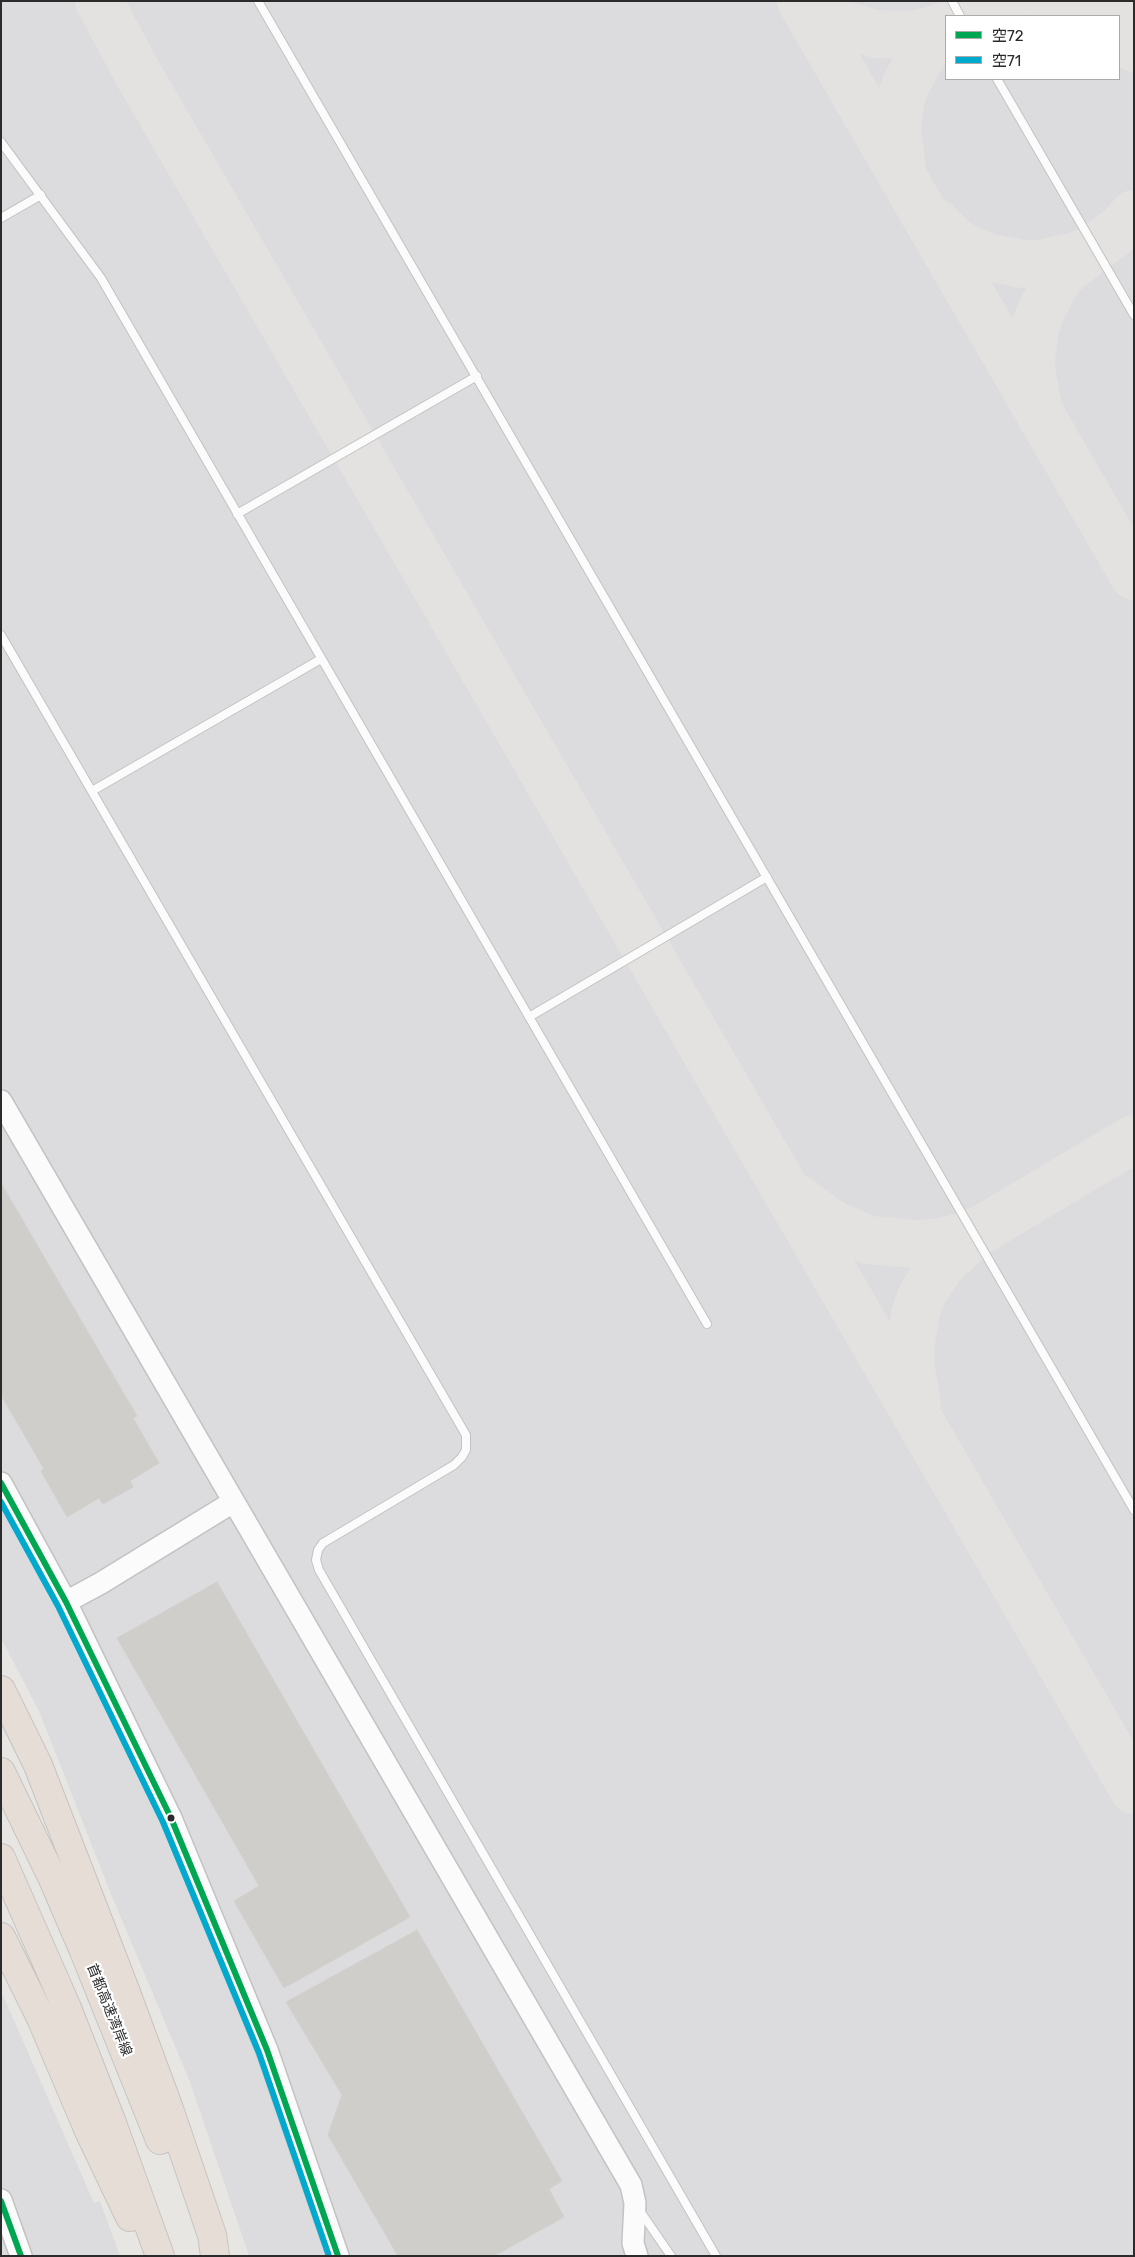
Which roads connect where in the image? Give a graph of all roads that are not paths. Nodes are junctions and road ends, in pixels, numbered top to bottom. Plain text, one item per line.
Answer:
1 (258, 1) edge
2 (952, 1) edge
3 (959, 15) edge
4 (998, 80) edge
5 (1, 142) edge
6 (41, 194) junction
7 (1, 218) edge
8 (1134, 315) edge
9 (477, 376) junction
10 (237, 514) junction
11 (1, 635) edge
12 (321, 659) junction
13 (92, 791) junction
14 (767, 878) junction
15 (529, 1017) junction
16 (1, 1101) edge
17 (707, 1324) dead end
18 (1, 1483) edge
19 (233, 1502) junction
20 (1134, 1510) edge
21 (66, 1602) junction
22 (1, 1690) edge
23 (1, 1772) edge
24 (1, 1858) edge
25 (1, 1937) edge
26 (1, 2200) edge
27 (635, 2203) junction
28 (21, 2256) edge
29 (150, 2256) edge
30 (160, 2256) edge
31 (200, 2256) edge
32 (215, 2256) edge
33 (338, 2256) edge
34 (637, 2256) edge
35 (671, 2256) edge
36 (716, 2256) edge

1 - 9 lane
2 - 3 lane
4 - 8 lane
5 - 6 lane
6 - 7 lane
6 - 10 lane
9 - 10 lane
9 - 14 lane
10 - 12 lane
11 - 13 lane
12 - 13 lane
12 - 15 lane
13 - 36 lane
14 - 15 lane
14 - 20 lane
15 - 17 lane
16 - 19 street
18 - 21 street
19 - 21 street
19 - 27 street
21 - 33 street
22 - 32 highway
23 - 31 highway, 首都高速湾岸線
24 - 30 highway
25 - 29 highway
26 - 28 street
27 - 34 street
27 - 35 lane

